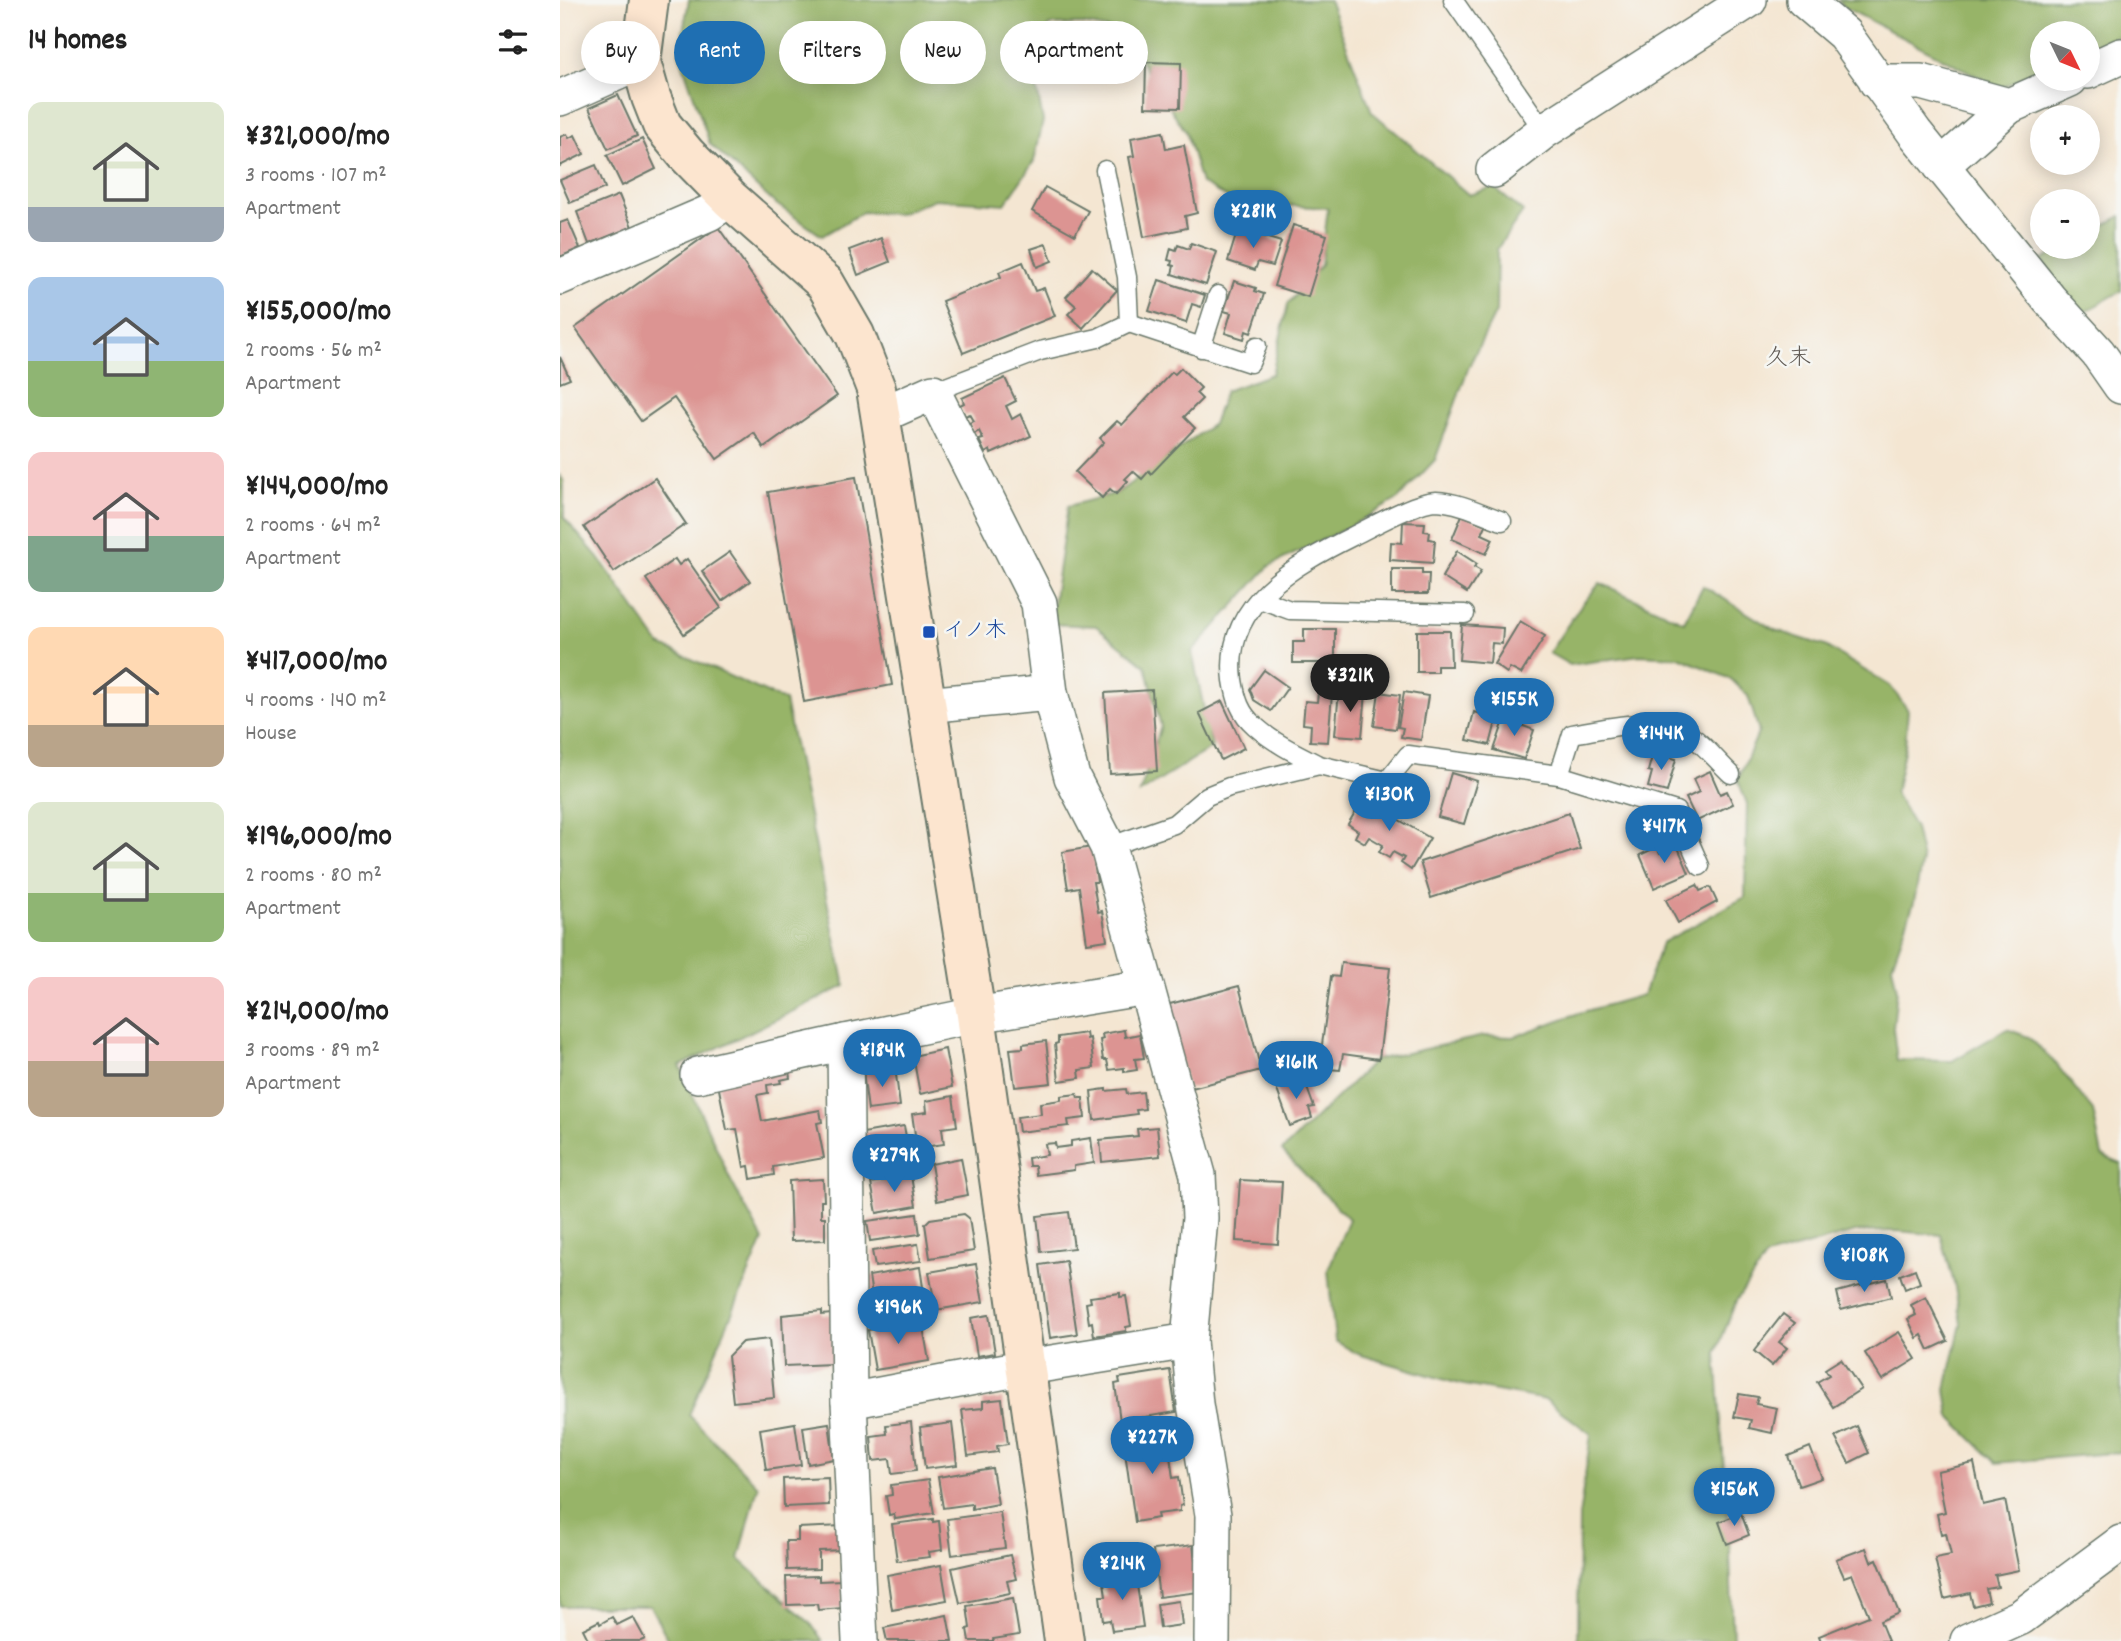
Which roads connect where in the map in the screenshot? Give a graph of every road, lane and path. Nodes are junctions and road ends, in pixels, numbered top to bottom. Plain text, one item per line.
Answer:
1 (649, 0) edge
2 (1453, 0) edge
3 (1749, 0) edge
4 (1804, 0) edge
5 (646, 21) edge
6 (2121, 56) edge
7 (2100, 66) edge
8 (1877, 82) junction
9 (592, 84) edge
10 (647, 84) edge
11 (2043, 91) edge
12 (560, 98) edge
13 (2009, 106) junction
14 (1544, 131) junction
15 (1941, 166) junction
16 (1105, 170) dead end
17 (1494, 170) dead end
18 (730, 199) junction
19 (560, 277) edge
20 (1218, 295) dead end
21 (1129, 323) junction
22 (1257, 346) dead end
23 (1201, 348) junction
24 (2121, 386) edge
25 (933, 392) junction
26 (881, 415) junction
27 (1502, 521) dead end
28 (1260, 599) junction
29 (1465, 614) dead end
30 (1050, 693) junction
31 (925, 705) junction
32 (1319, 765) junction
33 (1731, 774) dead end
34 (1559, 775) junction
35 (1108, 847) junction
36 (1700, 866) dead end
37 (1146, 987) junction
38 (976, 1015) junction
39 (845, 1042) junction
40 (698, 1075) dead end
41 (1189, 1340) junction
42 (1027, 1367) junction
43 (849, 1401) junction
44 (2121, 1543) edge
45 (2027, 1629) edge
46 (860, 1641) edge
47 (1064, 1641) edge
48 (1212, 1641) edge
49 (1968, 1641) edge

1 - 5 street
2 - 14 lane
3 - 14 street
4 - 8 street
6 - 7 street
8 - 13 street
8 - 15 street
9 - 12 street
10 - 18 street
11 - 13 street
13 - 15 street
14 - 17 street
15 - 24 street
16 - 21 lane
18 - 19 street
18 - 26 street
20 - 23 lane
21 - 23 lane
21 - 25 lane
22 - 23 lane
25 - 26 street
25 - 30 street
26 - 31 street
27 - 28 lane
28 - 29 lane
28 - 32 lane
30 - 31 street
30 - 35 street
31 - 38 street
32 - 34 lane
32 - 35 lane
33 - 34 lane
34 - 36 lane
35 - 37 street
37 - 38 street
37 - 41 street
38 - 39 street
38 - 42 street
39 - 40 street
39 - 43 street
41 - 42 street
41 - 48 street
42 - 43 street
42 - 47 street
43 - 46 street
44 - 45 street
45 - 49 street

